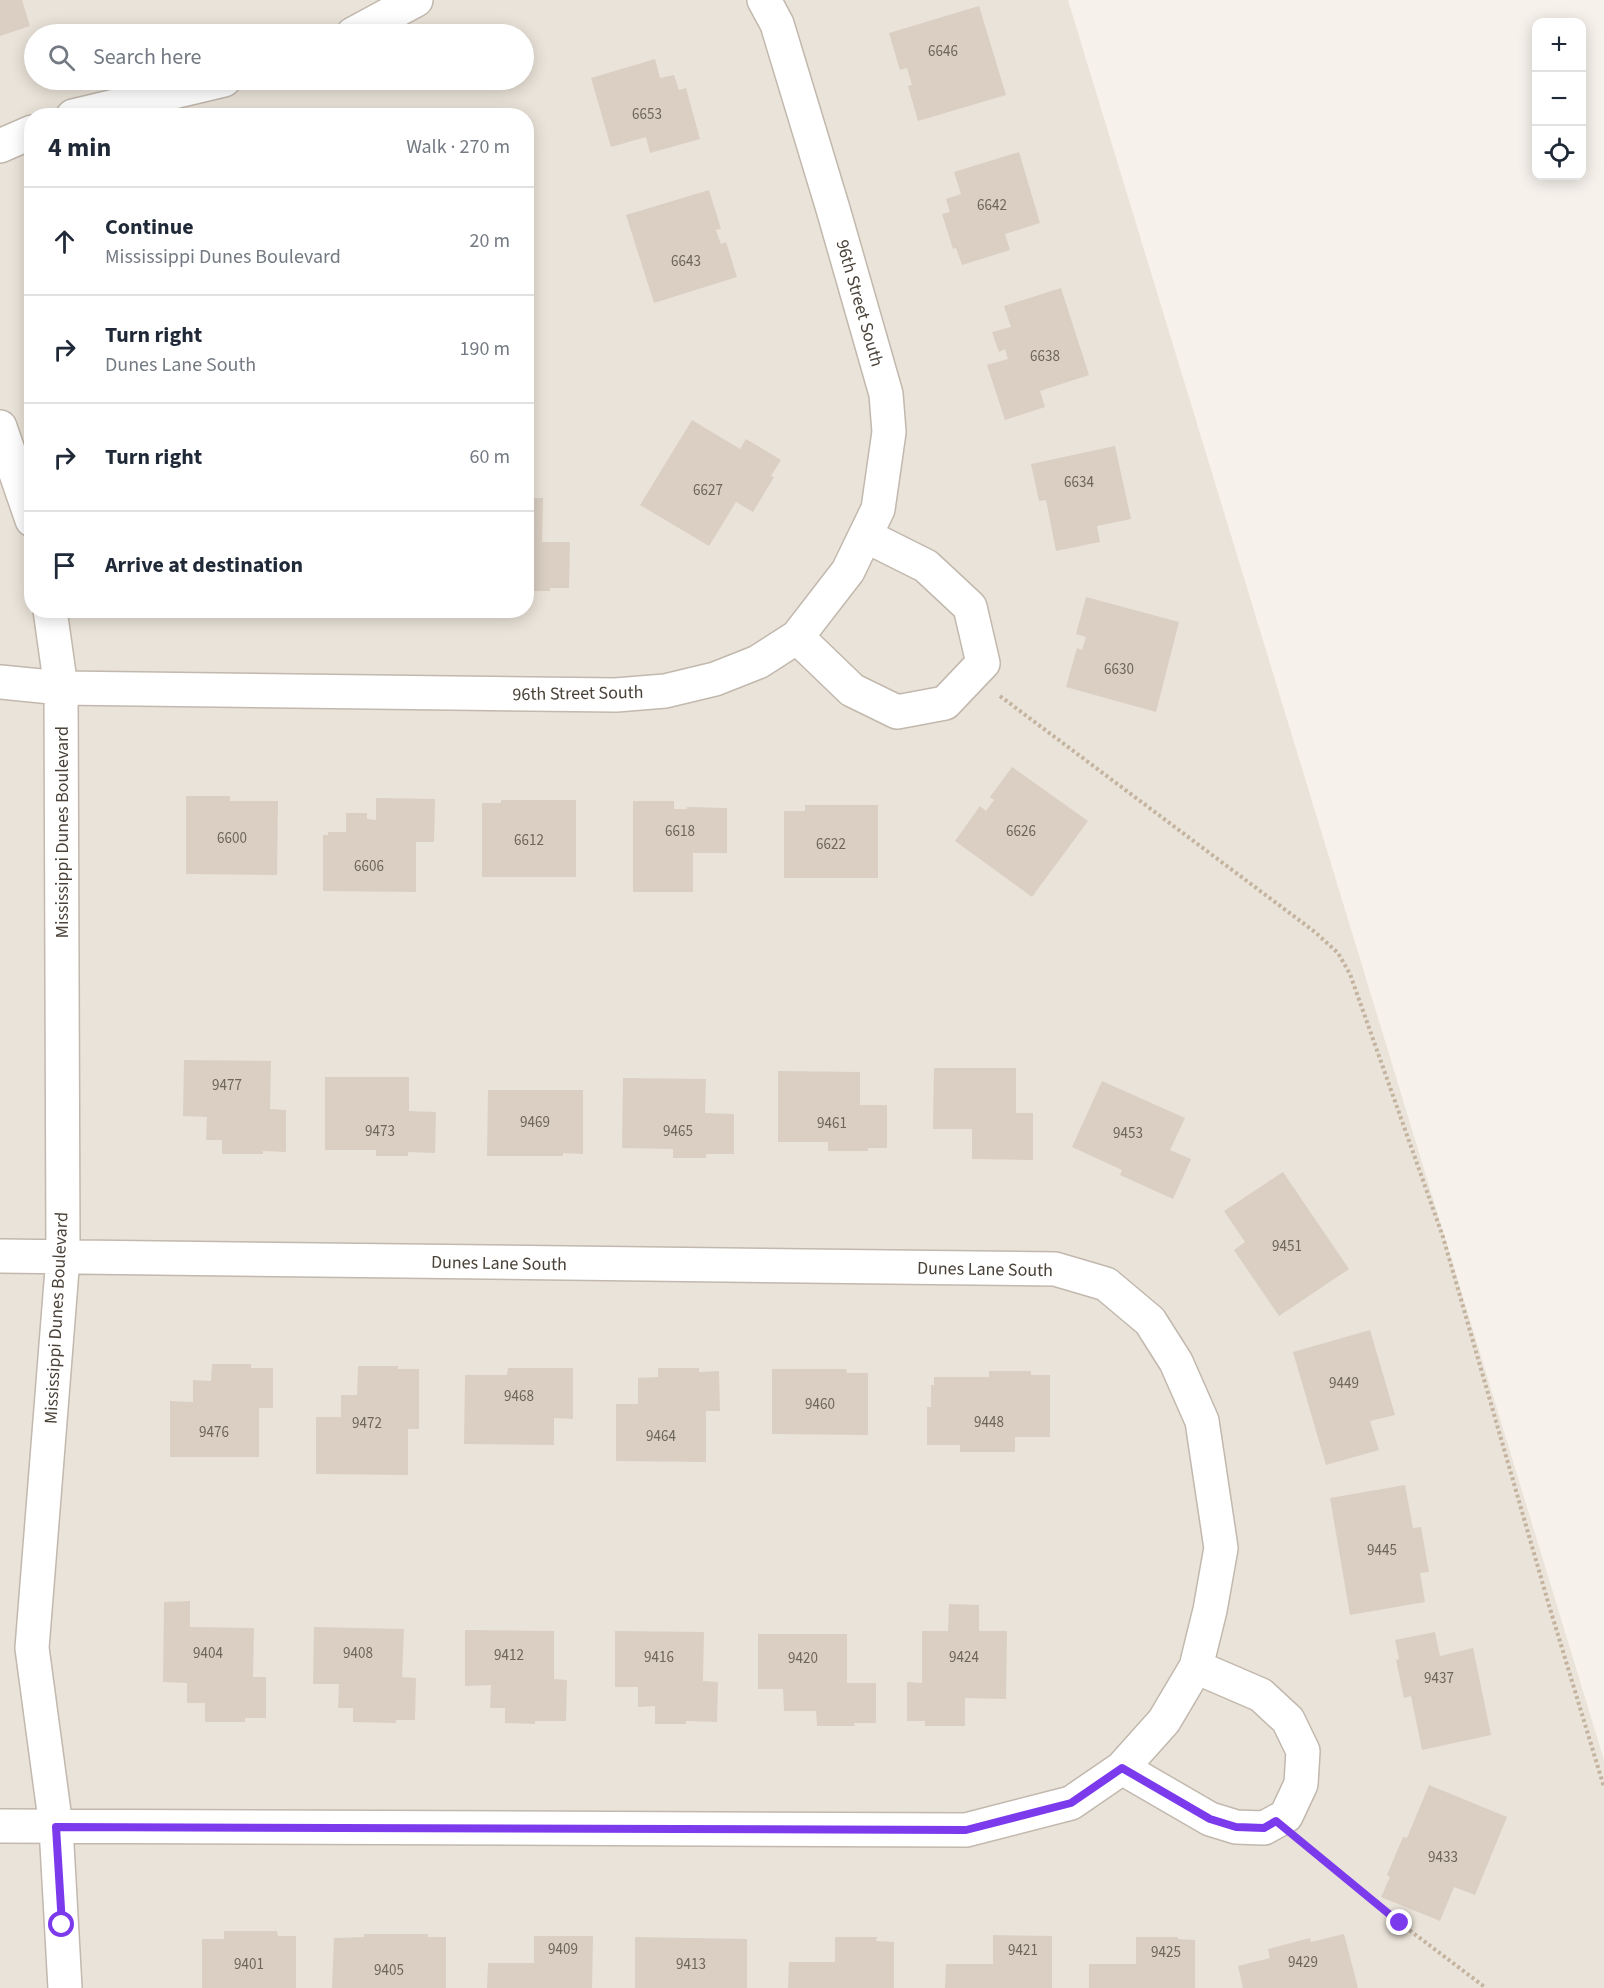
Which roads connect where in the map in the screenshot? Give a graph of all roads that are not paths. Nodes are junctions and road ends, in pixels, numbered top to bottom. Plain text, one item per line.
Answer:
1 (416, 0) edge
2 (764, 0) edge
3 (374, 24) edge
4 (182, 90) edge
5 (107, 108) edge
6 (24, 136) edge
7 (0, 146) edge
8 (0, 427) edge
9 (24, 497) edge
10 (866, 536) junction
11 (51, 618) edge
12 (798, 637) junction
13 (0, 682) edge
14 (62, 688) junction
15 (0, 1256) edge
16 (63, 1257) junction
17 (1196, 1667) junction
18 (1122, 1768) junction
19 (0, 1826) edge
20 (56, 1827) junction
21 (65, 1988) edge

1 - 3 street
2 - 10 street, 96th Street South
4 - 5 street
6 - 7 street
8 - 9 street
10 - 12 street, 96th Street South
10 - 12 street
11 - 14 street, Mississippi Dunes Boulevard
12 - 14 street, 96th Street South
13 - 14 street, 96th Street South
14 - 16 street, Mississippi Dunes Boulevard
15 - 16 street, Dunes Lane South
16 - 17 street, Dunes Lane South
16 - 20 street, Mississippi Dunes Boulevard
17 - 18 street, Dunes Lane South
17 - 18 street
18 - 20 street, Dunes Lane South
19 - 20 street, Dunes Lane South
20 - 21 street, Mississippi Dunes Boulevard

